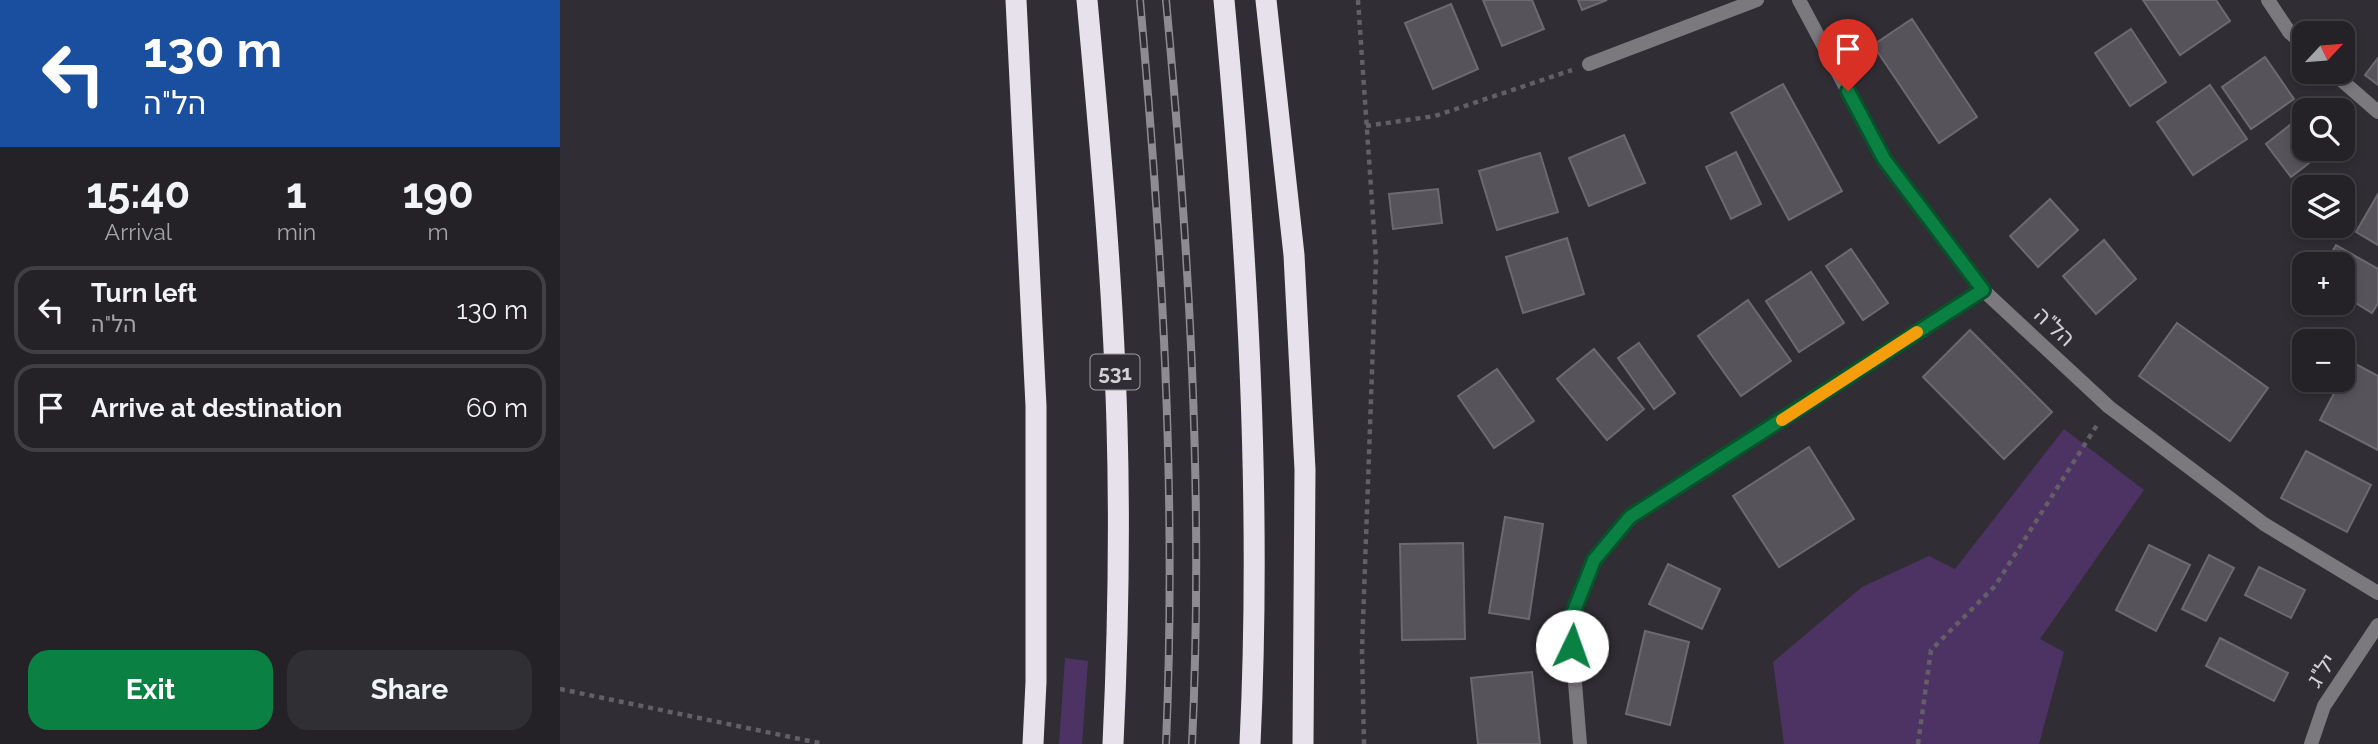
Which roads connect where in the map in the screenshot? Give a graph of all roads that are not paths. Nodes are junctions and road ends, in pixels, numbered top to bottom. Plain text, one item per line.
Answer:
1 (1016, 0) edge
2 (1087, 0) edge
3 (1224, 0) edge
4 (1266, 0) edge
5 (1757, 0) edge
6 (1799, 0) edge
7 (2268, 0) edge
8 (2292, 35) edge
9 (1590, 64) road end
10 (2346, 84) edge
11 (2378, 112) edge
12 (1983, 290) junction
13 (2378, 593) edge
14 (2378, 625) edge
15 (1033, 744) edge
16 (1113, 744) edge
17 (1250, 744) edge
18 (1303, 744) edge
19 (1580, 744) edge
20 (2311, 744) edge

1 - 15 highway
2 - 16 highway, 531
3 - 17 highway
4 - 18 highway
5 - 9 street
6 - 12 street, הל"ה
7 - 8 street
10 - 11 street
12 - 13 street, הל"ה
12 - 19 street
14 - 20 street, יל"ג

